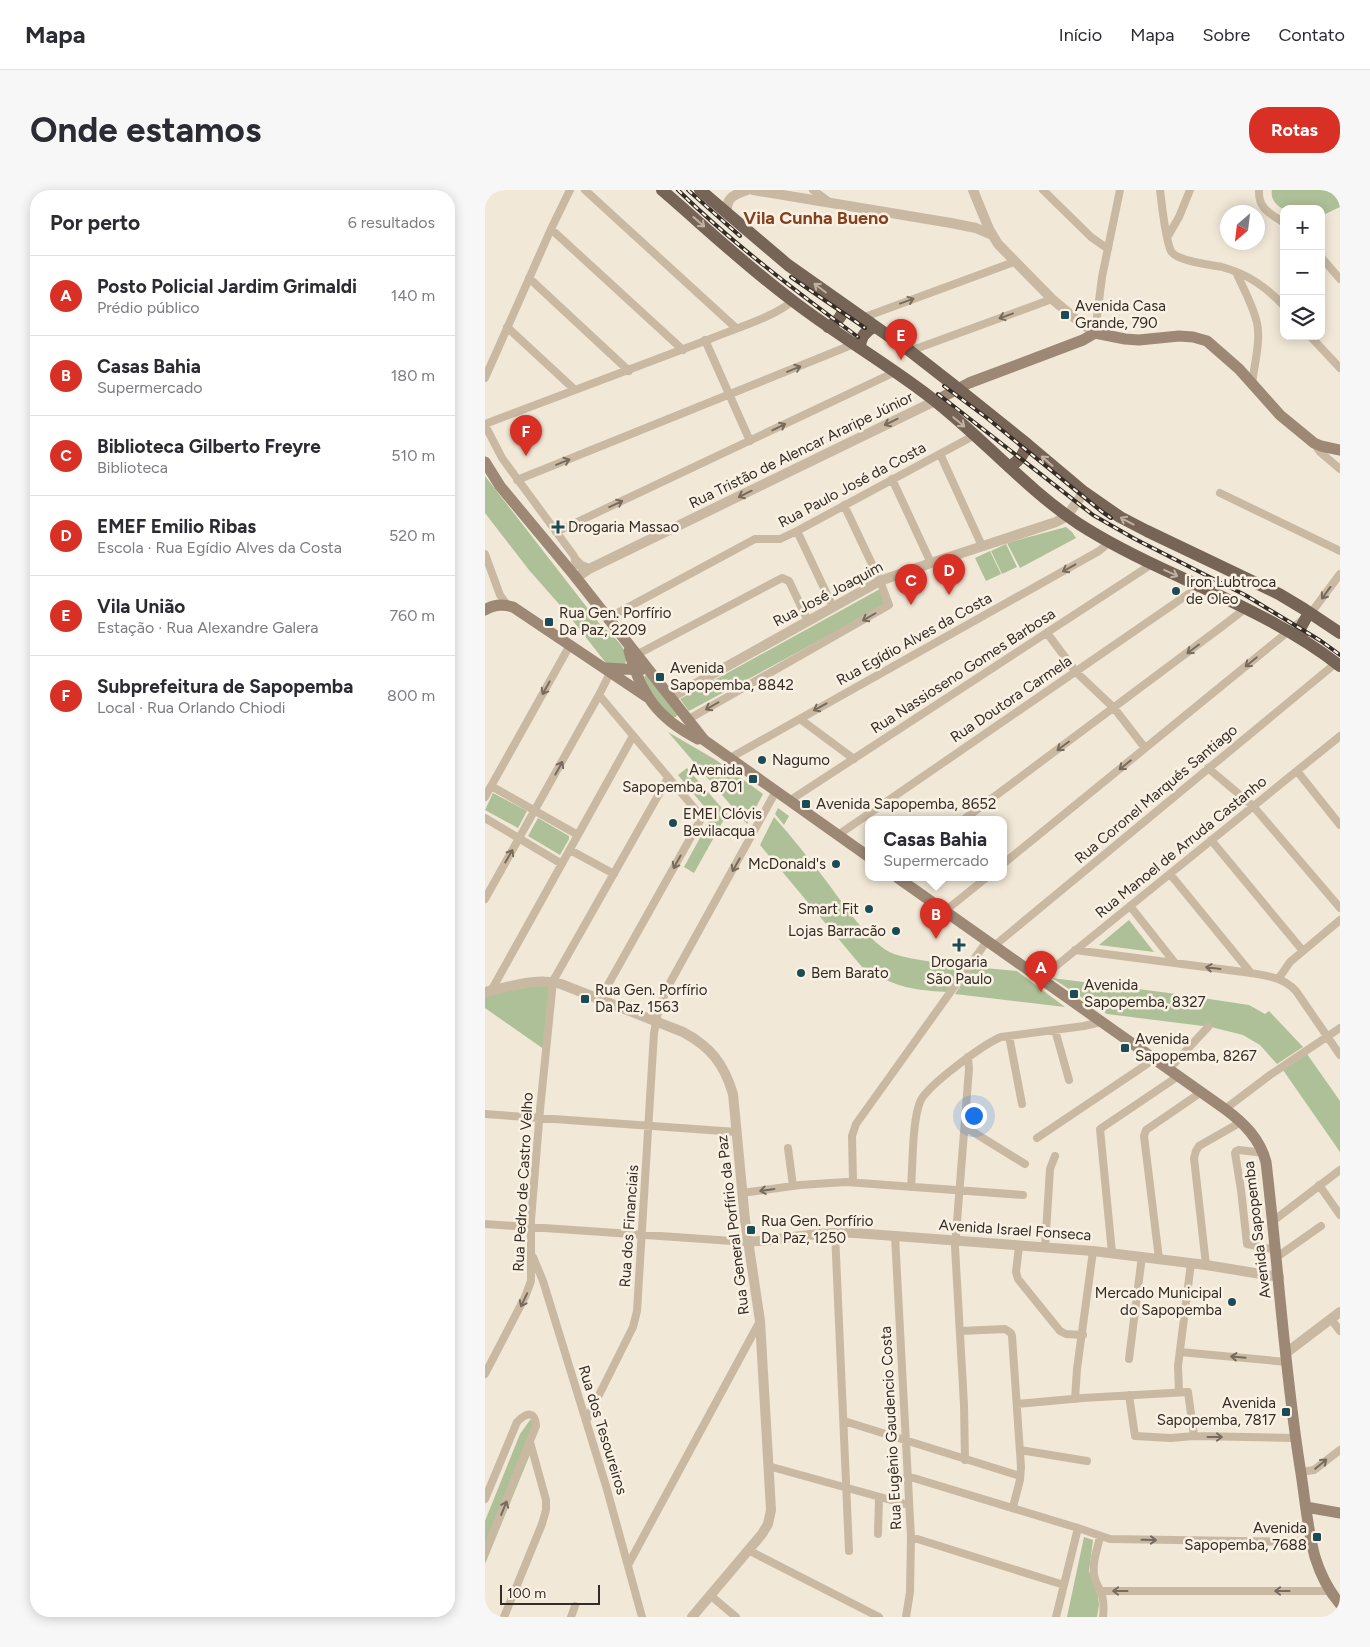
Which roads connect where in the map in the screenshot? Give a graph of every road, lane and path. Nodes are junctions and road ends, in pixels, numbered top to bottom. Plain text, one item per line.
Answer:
1 (570, 190) edge
2 (585, 190) edge
3 (662, 190) edge
4 (700, 190) edge
5 (747, 190) edge
6 (753, 190) edge
7 (813, 190) edge
8 (973, 190) edge
9 (1043, 190) edge
10 (1120, 190) edge
11 (1160, 190) edge
12 (1190, 190) edge
13 (1259, 190) edge
14 (795, 194) edge
15 (830, 202) junction
16 (727, 212) junction
17 (1280, 219) edge
18 (551, 229) junction
19 (992, 235) junction
20 (1168, 236) junction
21 (1108, 249) junction
22 (1014, 262) junction
23 (1325, 262) edge
24 (1236, 272) junction
25 (529, 278) junction
26 (1340, 279) edge
27 (1051, 299) junction
28 (792, 301) junction
29 (1280, 302) edge
30 (845, 306) junction
31 (862, 318) junction
32 (828, 326) junction
33 (507, 327) junction
34 (874, 327) junction
35 (736, 328) junction
36 (1095, 333) junction
37 (705, 340) junction
38 (1314, 340) edge
39 (857, 346) junction
40 (683, 350) junction
41 (909, 351) junction
42 (1340, 367) edge
43 (629, 371) junction
44 (895, 372) junction
45 (485, 376) edge
46 (1252, 384) junction
47 (958, 388) junction
48 (575, 390) junction
49 (728, 396) junction
50 (935, 401) junction
51 (485, 425) edge
52 (975, 435) junction
53 (749, 442) junction
54 (1314, 443) junction
55 (1027, 444) junction
56 (1340, 450) edge
57 (939, 454) junction
58 (485, 462) edge
59 (1009, 467) junction
60 (1340, 469) edge
61 (892, 479) junction
62 (517, 480) junction
63 (1084, 492) junction
64 (1220, 494) dead end
65 (845, 505) junction
66 (1067, 516) junction
67 (797, 531) junction
68 (557, 532) junction
69 (1110, 542) junction
70 (982, 546) junction
71 (1340, 550) edge
72 (485, 554) edge
73 (572, 561) junction
74 (931, 562) junction
75 (1152, 564) junction
76 (589, 569) junction
77 (1340, 574) edge
78 (575, 576) junction
79 (880, 581) junction
80 (1200, 586) junction
81 (498, 603) edge
82 (833, 607) junction
83 (1246, 608) junction
84 (1309, 616) junction
85 (608, 618) junction
86 (808, 621) junction
87 (1289, 631) junction
88 (1047, 633) junction
89 (1340, 633) edge
90 (1303, 640) junction
91 (627, 644) junction
92 (570, 645) junction
93 (636, 655) junction
94 (1338, 664) edge
95 (635, 669) junction
96 (608, 670) junction
97 (1076, 672) junction
98 (653, 677) junction
99 (599, 695) junction
100 (647, 698) junction
101 (670, 698) junction
102 (1114, 708) junction
103 (665, 717) junction
104 (685, 717) junction
105 (800, 719) junction
106 (633, 736) junction
107 (1340, 736) edge
108 (704, 740) junction
109 (1145, 748) junction
110 (730, 758) junction
111 (854, 759) junction
112 (1208, 768) junction
113 (1297, 771) junction
114 (668, 778) junction
115 (491, 786) junction
116 (776, 791) junction
117 (485, 796) edge
118 (789, 801) junction
119 (1253, 806) junction
120 (535, 810) junction
121 (866, 816) edge
122 (968, 816) edge
123 (865, 817) edge
124 (485, 818) edge
125 (1340, 825) edge
126 (578, 835) junction
127 (838, 835) junction
128 (519, 838) junction
129 (1211, 840) junction
130 (570, 850) junction
131 (865, 854) edge
132 (1007, 861) edge
133 (562, 864) junction
134 (614, 874) junction
135 (1170, 874) junction
136 (902, 881) edge
137 (982, 881) edge
138 (485, 899) edge
139 (1130, 906) junction
140 (1340, 908) edge
141 (945, 911) junction
142 (1340, 920) edge
143 (990, 943) junction
144 (1075, 950) junction
145 (1303, 951) junction
146 (1175, 963) junction
147 (1251, 973) junction
148 (1040, 978) junction
149 (1279, 978) junction
150 (553, 981) junction
151 (488, 992) edge
152 (600, 999) junction
153 (655, 1022) junction
154 (1101, 1022) junction
155 (1208, 1027) dead end
156 (1340, 1028) edge
157 (1055, 1030) junction
158 (1009, 1036) junction
159 (1327, 1037) junction
160 (1340, 1055) edge
161 (968, 1057) junction
162 (1153, 1060) junction
163 (1173, 1074) junction
164 (1069, 1080) dead end
165 (1200, 1093) junction
166 (1022, 1104) dead end
167 (1225, 1110) junction
168 (485, 1114) edge
169 (539, 1118) junction
170 (1241, 1122) junction
171 (649, 1126) junction
172 (965, 1127) junction
173 (737, 1132) junction
174 (1037, 1138) dead end
175 (788, 1148) dead end
176 (1264, 1153) junction
177 (1055, 1156) dead end
178 (1025, 1164) dead end
179 (1340, 1170) edge
180 (853, 1182) junction
181 (1319, 1185) junction
182 (793, 1186) junction
183 (911, 1187) junction
184 (960, 1190) junction
185 (741, 1193) junction
186 (1023, 1195) dead end
187 (1340, 1215) edge
188 (1273, 1221) junction
189 (485, 1224) edge
190 (1321, 1226) dead end
191 (531, 1227) junction
192 (835, 1232) junction
193 (642, 1234) junction
194 (895, 1236) junction
195 (956, 1241) junction
196 (747, 1242) junction
197 (1019, 1246) junction
198 (1045, 1248) junction
199 (1093, 1251) junction
200 (531, 1253) junction
201 (1112, 1253) junction
202 (1276, 1253) junction
203 (1142, 1256) junction
204 (1159, 1258) junction
205 (1191, 1263) junction
206 (1206, 1265) junction
207 (1279, 1277) junction
208 (1340, 1312) edge
209 (1331, 1319) junction
210 (760, 1321) junction
211 (960, 1331) junction
212 (1340, 1331) edge
213 (1083, 1335) junction
214 (1180, 1352) junction
215 (1286, 1357) junction
216 (1129, 1359) dead end
217 (485, 1374) edge
218 (1179, 1392) junction
219 (1129, 1395) junction
220 (1075, 1399) junction
221 (1017, 1404) junction
222 (586, 1421) junction
223 (844, 1421) junction
224 (1194, 1436) junction
225 (1295, 1438) junction
226 (905, 1441) junction
227 (530, 1442) junction
228 (1020, 1450) junction
229 (1340, 1450) edge
230 (965, 1460) junction
231 (1087, 1461) dead end
232 (768, 1466) junction
233 (1301, 1472) junction
234 (907, 1476) junction
235 (1020, 1476) junction
236 (847, 1489) junction
237 (879, 1497) junction
238 (485, 1499) edge
239 (909, 1505) junction
240 (1013, 1507) junction
241 (1306, 1507) junction
242 (1340, 1513) edge
243 (1078, 1528) junction
244 (878, 1534) dead end
245 (911, 1537) junction
246 (1101, 1537) junction
247 (1312, 1542) junction
248 (748, 1550) junction
249 (849, 1551) dead end
250 (485, 1553) edge
251 (628, 1565) junction
252 (1064, 1585) junction
253 (1101, 1591) junction
254 (710, 1595) junction
255 (1337, 1598) edge
256 (575, 1606) dead end
257 (504, 1617) edge
258 (571, 1617) edge
259 (642, 1617) edge
260 (692, 1617) edge
261 (736, 1617) edge
262 (879, 1617) edge
263 (906, 1617) edge
264 (1056, 1617) edge
265 (1103, 1617) edge

1 - 18 street
2 - 35 street
3 -> 28 main road
4 - 16 main road
5 - 16 street
6 - 14 street
7 - 15 street
8 - 19 street
9 - 21 street
10 - 21 street
11 - 20 street
12 - 20 street
13 - 17 street
14 - 15 street
15 - 19 street
30 -> 16 main road
18 - 25 street
18 - 40 street
19 - 22 street
20 - 24 street
21 - 36 street
22 - 27 street
31 -> 22 street
23 - 26 street
24 - 29 street
24 - 46 street
25 - 33 street
25 - 43 street
27 - 36 street
27 -> 41 street
28 - 32 main road
28 - 35 street
30 - 31 main road
30 - 32 main road
31 - 34 main road
32 - 39 main road
33 - 45 street
33 - 48 street
34 - 39 main road
34 - 41 main road
35 - 37 street
36 - 46 main road
36 - 47 main road, Rua Tristão de Alencar Araripe Júnior
37 - 40 street
37 - 49 street
38 - 42 street
39 - 44 main road
49 -> 39 street
40 - 43 street
41 - 47 main road
43 - 48 street
44 - 50 main road
53 -> 44 street
46 - 54 main road
47 - 50 main road, Rua Tristão de Alencar Araripe Júnior
47 - 55 main road
48 - 51 street
49 - 53 street
62 -> 49 street
50 -> 52 main road
50 -> 76 street, Rua Tristão de Alencar Araripe Júnior
51 - 62 street
52 - 57 street, Rua Paulo José da Costa
52 - 59 main road
68 -> 53 street
54 - 56 main road
54 - 60 street
55 - 59 main road
63 -> 55 main road
57 - 61 street, Rua Paulo José da Costa
57 - 70 street
58 - 73 main road
59 - 66 main road
61 - 65 street, Rua Paulo José da Costa
61 - 74 street
62 - 68 street
63 - 66 street
84 -> 63 main road
64 - 71 street
65 - 67 street, Rua Paulo José da Costa
65 - 79 street
66 - 69 main road
66 - 70 street, Rua José Joaquim
67 - 82 street
67 - 85 street, Rua Paulo José da Costa
68 - 73 street
69 - 75 main road
69 -> 105 street, Rua Egídio Alves da Costa
70 - 74 street, Rua José Joaquim
72 - 81 street
73 - 76 street
73 - 78 main road
74 - 79 street, Rua José Joaquim
75 -> 80 main road
75 - 88 street, Rua Nassioseno Gomes Barbosa
76 - 78 street, Rua Tristão de Alencar Araripe Júnior
77 -> 84 street
78 - 85 main road
79 - 82 street, Rua José Joaquim
79 -> 104 street
80 - 83 main road
80 - 97 street, Rua Doutora Carmela
81 - 92 main road
82 - 86 street, Rua José Joaquim
83 - 87 main road
83 -> 102 street
84 - 87 street
84 - 89 main road
84 - 90 main road
85 - 91 main road
86 - 93 street
86 - 101 street, Rua José Joaquim
87 - 90 main road
87 -> 109 street
88 - 97 street
88 - 111 street, Rua Nassioseno Gomes Barbosa
90 - 94 main road
91 - 93 main road
91 - 95 main road
92 - 96 main road
92 -> 115 street
93 - 98 main road
94 - 112 street, Rua Coronel Marqués Santiago
95 - 96 main road
95 - 98 main road
95 - 100 main road
96 - 99 street
96 - 100 main road
97 - 102 street
97 - 121 street, Rua Doutora Carmela
98 - 101 main road
99 - 106 street
120 -> 99 street
100 - 103 main road
101 - 104 main road
102 - 109 street
102 -> 122 street
103 - 104 main road
103 - 108 main road
104 - 108 main road
105 - 110 street, Rua Egídio Alves da Costa
105 - 111 street
106 - 114 street
106 - 126 street
107 - 113 street, Rua Manoel de Arruda Castanho
108 - 110 main road
109 -> 132 street
110 - 116 main road
111 - 118 street, Rua Nassioseno Gomes Barbosa
112 - 119 street
112 - 143 street, Rua Coronel Marqués Santiago
113 - 119 street, Rua Manoel de Arruda Castanho
113 - 125 street
114 - 134 street
114 -> 152 street
115 - 117 street
115 - 120 street
116 - 118 main road
116 -> 153 street, Rua dos Financiais
118 - 127 main road
119 - 129 street, Rua Manoel de Arruda Castanho
119 - 140 street
120 - 126 street
120 - 128 street
123 - 127 street, Rua Doutora Carmela
124 - 128 street
126 - 130 street
127 - 131 main road
128 - 133 street
138 -> 128 street
129 - 135 street, Rua Manoel de Arruda Castanho
129 - 145 street
130 - 133 street
130 - 134 street
133 - 151 street
134 - 150 street
135 - 139 street, Rua Manoel de Arruda Castanho
135 - 147 street
136 - 141 main road, Avenida Sapopemba
137 - 141 street
139 - 144 street, Rua Manoel de Arruda Castanho
139 - 146 street
141 - 143 main road, Avenida Sapopemba
142 - 145 street
143 - 148 main road, Avenida Sapopemba
143 - 180 street, Rua Coronel Marqués Santiago
144 - 146 street
144 - 148 street, Rua Manoel de Arruda Castanho
145 - 149 street
147 -> 146 street
147 - 149 street
148 - 154 main road, Avenida Sapopemba
149 - 159 street
150 - 151 street, Rua General Porfírio da Paz
150 - 152 street, Rua General Porfírio da Paz
150 - 169 street, Rua Pedro de Castro Velho
152 - 153 street, Rua General Porfírio da Paz
153 - 171 street, Rua dos Financiais
153 - 173 street, Rua General Porfírio da Paz
154 - 157 street
154 - 162 main road, Avenida Sapopemba
155 - 163 street
156 - 159 street
157 - 158 street
157 - 164 street
158 - 161 street
158 - 166 street
159 - 160 street
159 - 167 street
161 - 172 street
161 - 183 street
162 - 163 main road, Avenida Sapopemba
162 - 174 street
163 - 165 main road, Avenida Sapopemba
163 - 201 street
165 - 167 main road, Avenida Sapopemba
165 - 204 street
167 - 170 main road, Avenida Sapopemba
168 - 169 street
169 - 171 street
169 - 191 street, Rua Pedro de Castro Velho
170 - 176 main road, Avenida Sapopemba
170 - 206 street
171 - 173 street
171 - 193 street, Rua dos Financiais
172 - 178 street
172 - 184 street
173 - 185 street, Rua General Porfírio da Paz
175 - 182 street
176 - 188 main road, Avenida Sapopemba
176 - 202 street
177 - 198 street
179 - 181 street
180 - 182 street
180 - 183 street
181 - 187 street
181 - 188 street
182 -> 185 street
183 - 184 street
184 - 186 street
184 - 195 street
185 - 196 street, Rua General Porfírio da Paz
188 - 202 main road, Avenida Sapopemba
189 - 191 street
190 - 202 street
191 - 193 street
191 - 200 street, Rua Pedro de Castro Velho
192 - 194 street, Avenida Israel Fonseca
192 - 196 street, Avenida Israel Fonseca
192 - 223 street
193 - 196 street
193 - 222 street, Rua dos Financiais
194 - 195 street, Avenida Israel Fonseca
194 - 226 street, Rua Eugênio Gaudencio Costa
195 - 197 street, Avenida Israel Fonseca
195 - 211 street
196 - 210 street, Rua General Porfírio da Paz
197 - 198 street, Avenida Israel Fonseca
197 - 213 street
198 - 199 street, Avenida Israel Fonseca
199 - 201 street, Avenida Israel Fonseca
199 - 213 street
200 -> 217 street, Rua Pedro de Castro Velho
200 - 222 street, Rua dos Tesoureiros
201 - 203 street, Avenida Israel Fonseca
202 - 207 main road, Avenida Sapopemba
203 - 204 street, Avenida Israel Fonseca
203 - 216 street
204 - 205 street, Avenida Israel Fonseca
205 - 206 street, Avenida Israel Fonseca
205 - 214 street
206 - 207 street, Avenida Israel Fonseca
207 - 215 main road, Avenida Sapopemba
208 - 209 street
209 - 212 street
209 - 215 street
210 - 232 street, Rua General Porfírio da Paz
210 - 251 street
211 - 221 street
211 - 230 street
213 - 220 street
215 -> 214 street
214 - 218 street
215 - 225 main road, Avenida Sapopemba
218 - 219 street
218 - 224 street
219 - 220 street
219 - 224 street
220 - 221 street
221 - 228 street
222 - 251 street, Rua dos Tesoureiros
223 - 226 street
223 - 236 street
224 -> 225 street
225 - 233 main road, Avenida Sapopemba
226 - 230 street
226 - 234 street, Rua Eugênio Gaudencio Costa
227 - 238 street
250 -> 227 street
227 - 257 street
228 - 231 street
228 - 235 street
233 -> 229 street
230 - 235 street
232 - 236 street
232 - 248 street, Rua General Porfírio da Paz
233 - 241 main road, Avenida Sapopemba
234 - 239 street, Rua Eugênio Gaudencio Costa
234 - 240 street
235 - 240 street
236 - 237 street
236 - 249 street
237 - 239 street
237 - 244 street
239 - 245 street, Rua Eugênio Gaudencio Costa
240 - 243 street
241 - 242 main road
241 - 247 main road, Avenida Sapopemba
243 - 246 street
243 - 252 street
245 - 252 street
245 - 263 street, Rua Eugênio Gaudencio Costa
246 -> 247 street
246 - 253 street
247 - 255 main road, Avenida Sapopemba
248 - 254 street, Rua General Porfírio da Paz
248 - 262 street
251 - 259 street, Rua dos Tesoureiros
252 - 264 street
255 -> 253 street
253 - 265 street
254 - 260 street, Rua General Porfírio da Paz
254 - 261 street
256 - 258 street

